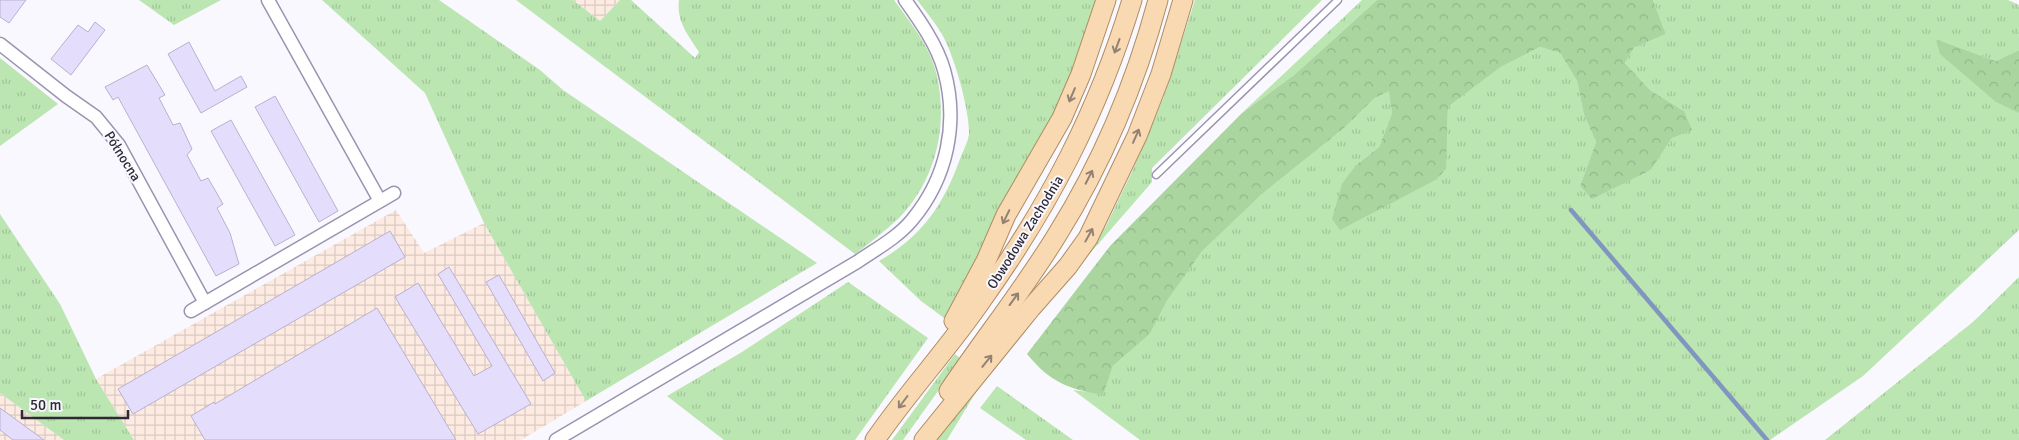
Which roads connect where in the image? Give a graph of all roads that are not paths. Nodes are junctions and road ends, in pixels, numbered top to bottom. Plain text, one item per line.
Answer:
1 (268, 0) edge
2 (905, 0) edge
3 (1106, 0) edge
4 (1132, 0) edge
5 (1158, 0) edge
6 (1183, 0) edge
7 (1338, 0) edge
8 (0, 44) edge
9 (1156, 174) dead end
10 (394, 193) dead end
11 (380, 201) junction
12 (205, 303) junction
13 (191, 311) dead end
14 (931, 364) junction
15 (570, 435) edge
16 (556, 440) edge
17 (875, 440) edge
18 (917, 440) edge
19 (924, 440) edge

1 - 11 street
2 - 15 street
3 -> 14 main road
4 -> 14 main road, Obwodowa Zachodnia
18 -> 5 main road, Obwodowa Zachodnia
19 -> 6 main road
7 - 9 lane
8 - 12 street, Północna
10 - 11 street
11 - 12 street
12 - 13 street
14 -> 17 main road, Obwodowa Zachodnia
15 - 16 street

